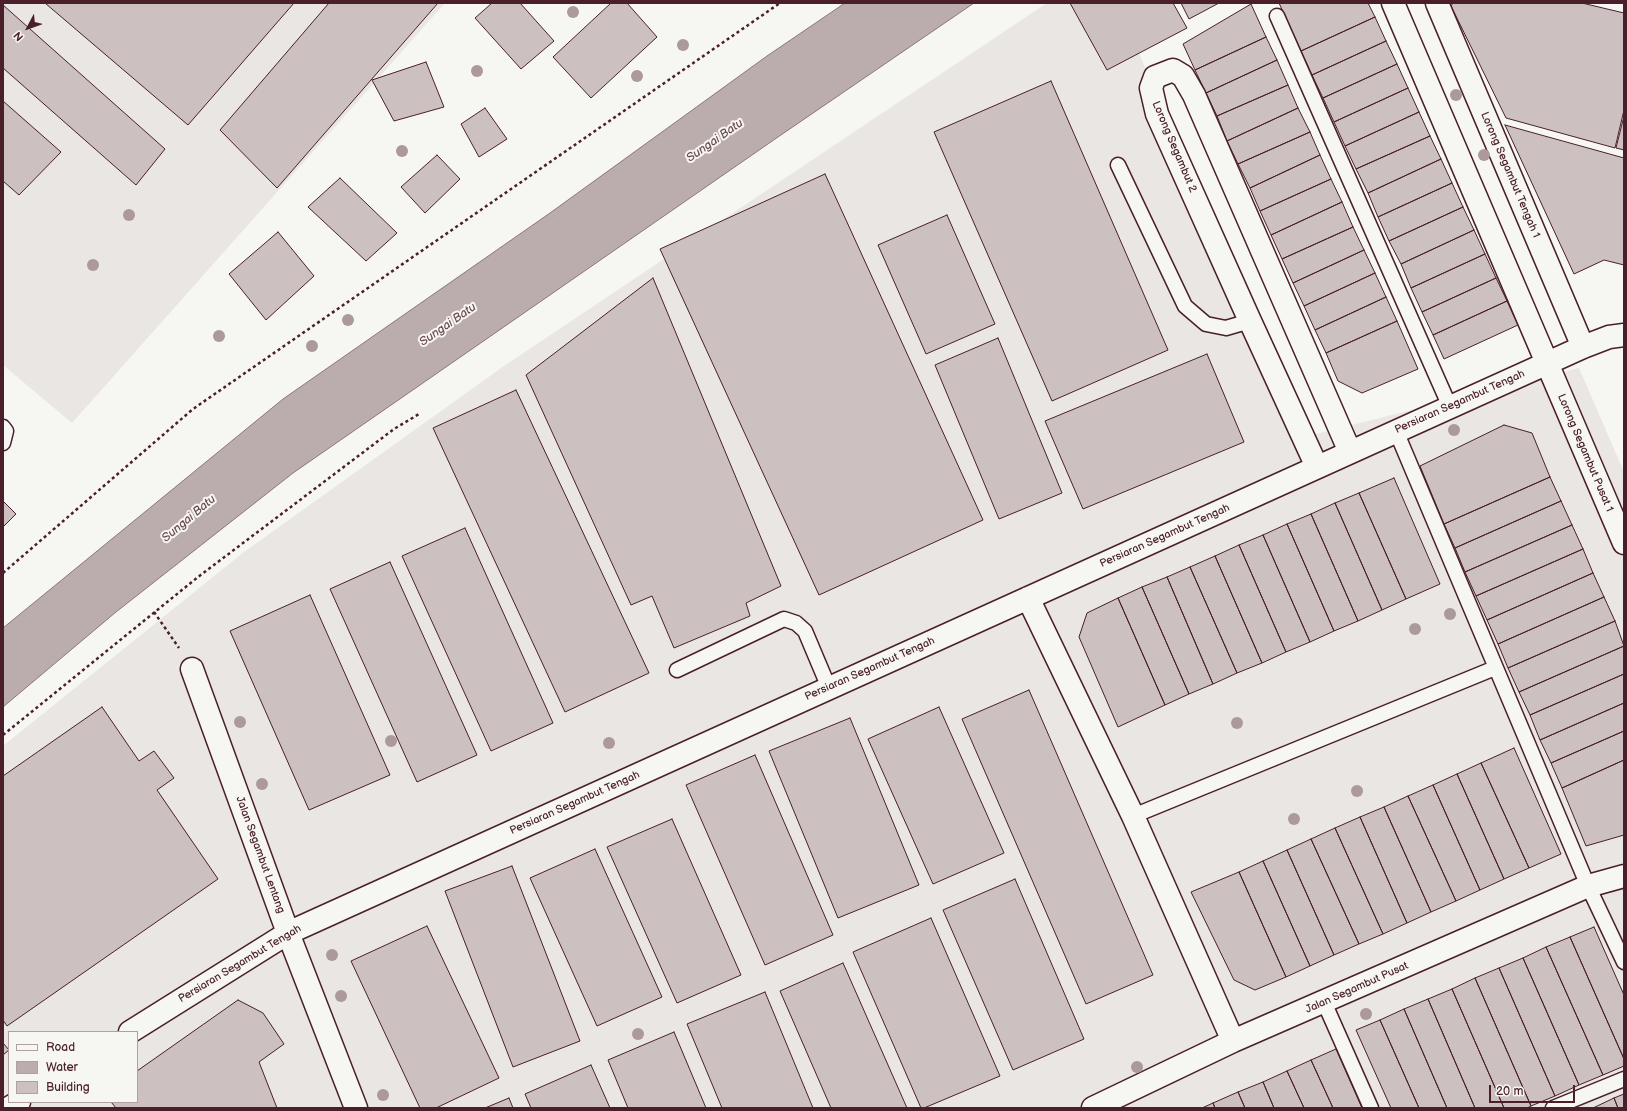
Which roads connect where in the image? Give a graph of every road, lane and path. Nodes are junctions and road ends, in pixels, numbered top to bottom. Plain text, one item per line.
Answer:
1 (780, 3) edge
2 (1393, 3) edge
3 (1437, 3) edge
4 (1277, 16) dead end
5 (1118, 165) dead end
6 (1250, 321) junction
7 (1624, 335) edge
8 (1583, 347) junction
9 (1546, 364) junction
10 (1450, 407) junction
11 (419, 414) dead end
12 (3, 427) edge
13 (1396, 431) junction
14 (3, 443) edge
15 (1350, 452) junction
16 (1318, 467) junction
17 (1624, 543) edge
18 (3, 573) edge
19 (1028, 598) junction
20 (154, 612) junction
21 (1496, 668) junction
22 (192, 669) joint
23 (676, 670) dead end
24 (829, 688) junction
25 (3, 735) edge
26 (1133, 816) junction
27 (1624, 876) edge
28 (1588, 886) junction
29 (288, 933) junction
30 (1624, 962) edge
31 (1324, 1002) junction
32 (132, 1031) edge
33 (1233, 1041) junction
34 (1624, 1079) edge
35 (356, 1108) edge
36 (1093, 1108) edge
37 (1371, 1108) edge
38 (1553, 1108) edge

1 - 18 path
2 - 9 street, Lorong Segambut Pusat 1
3 - 8 street, Lorong Segambut Tengah 1
4 - 10 lane
5 - 6 lane
6 - 15 street, Lorong Segambut 2
6 - 16 street, Lorong Segambut 2
7 - 8 street, Persiaran Segambut Tengah
8 - 9 street, Persiaran Segambut Tengah
9 - 10 street, Persiaran Segambut Tengah
9 - 17 street, Lorong Segambut Pusat 1
10 - 13 street, Persiaran Segambut Tengah
11 - 20 path
12 - 14 lane
13 - 15 street, Persiaran Segambut Tengah
13 - 21 lane
15 - 16 street, Persiaran Segambut Tengah
16 - 19 street, Persiaran Segambut Tengah
19 - 24 street, Persiaran Segambut Tengah
19 - 26 street
20 - 22 path
20 - 25 path
21 - 26 lane
21 - 28 lane
22 - 29 street, Jalan Segambut Lentang
23 - 24 lane
24 - 29 street, Persiaran Segambut Tengah
26 - 33 street
27 - 28 street, Jalan Segambut Pusat
28 - 30 lane
28 - 31 street, Jalan Segambut Pusat
29 - 32 street, Persiaran Segambut Tengah
29 - 35 street, Jalan Segambut Lentang
31 - 33 street, Jalan Segambut Pusat
31 - 37 lane
33 - 36 street, Jalan Segambut Pusat
34 - 38 lane

